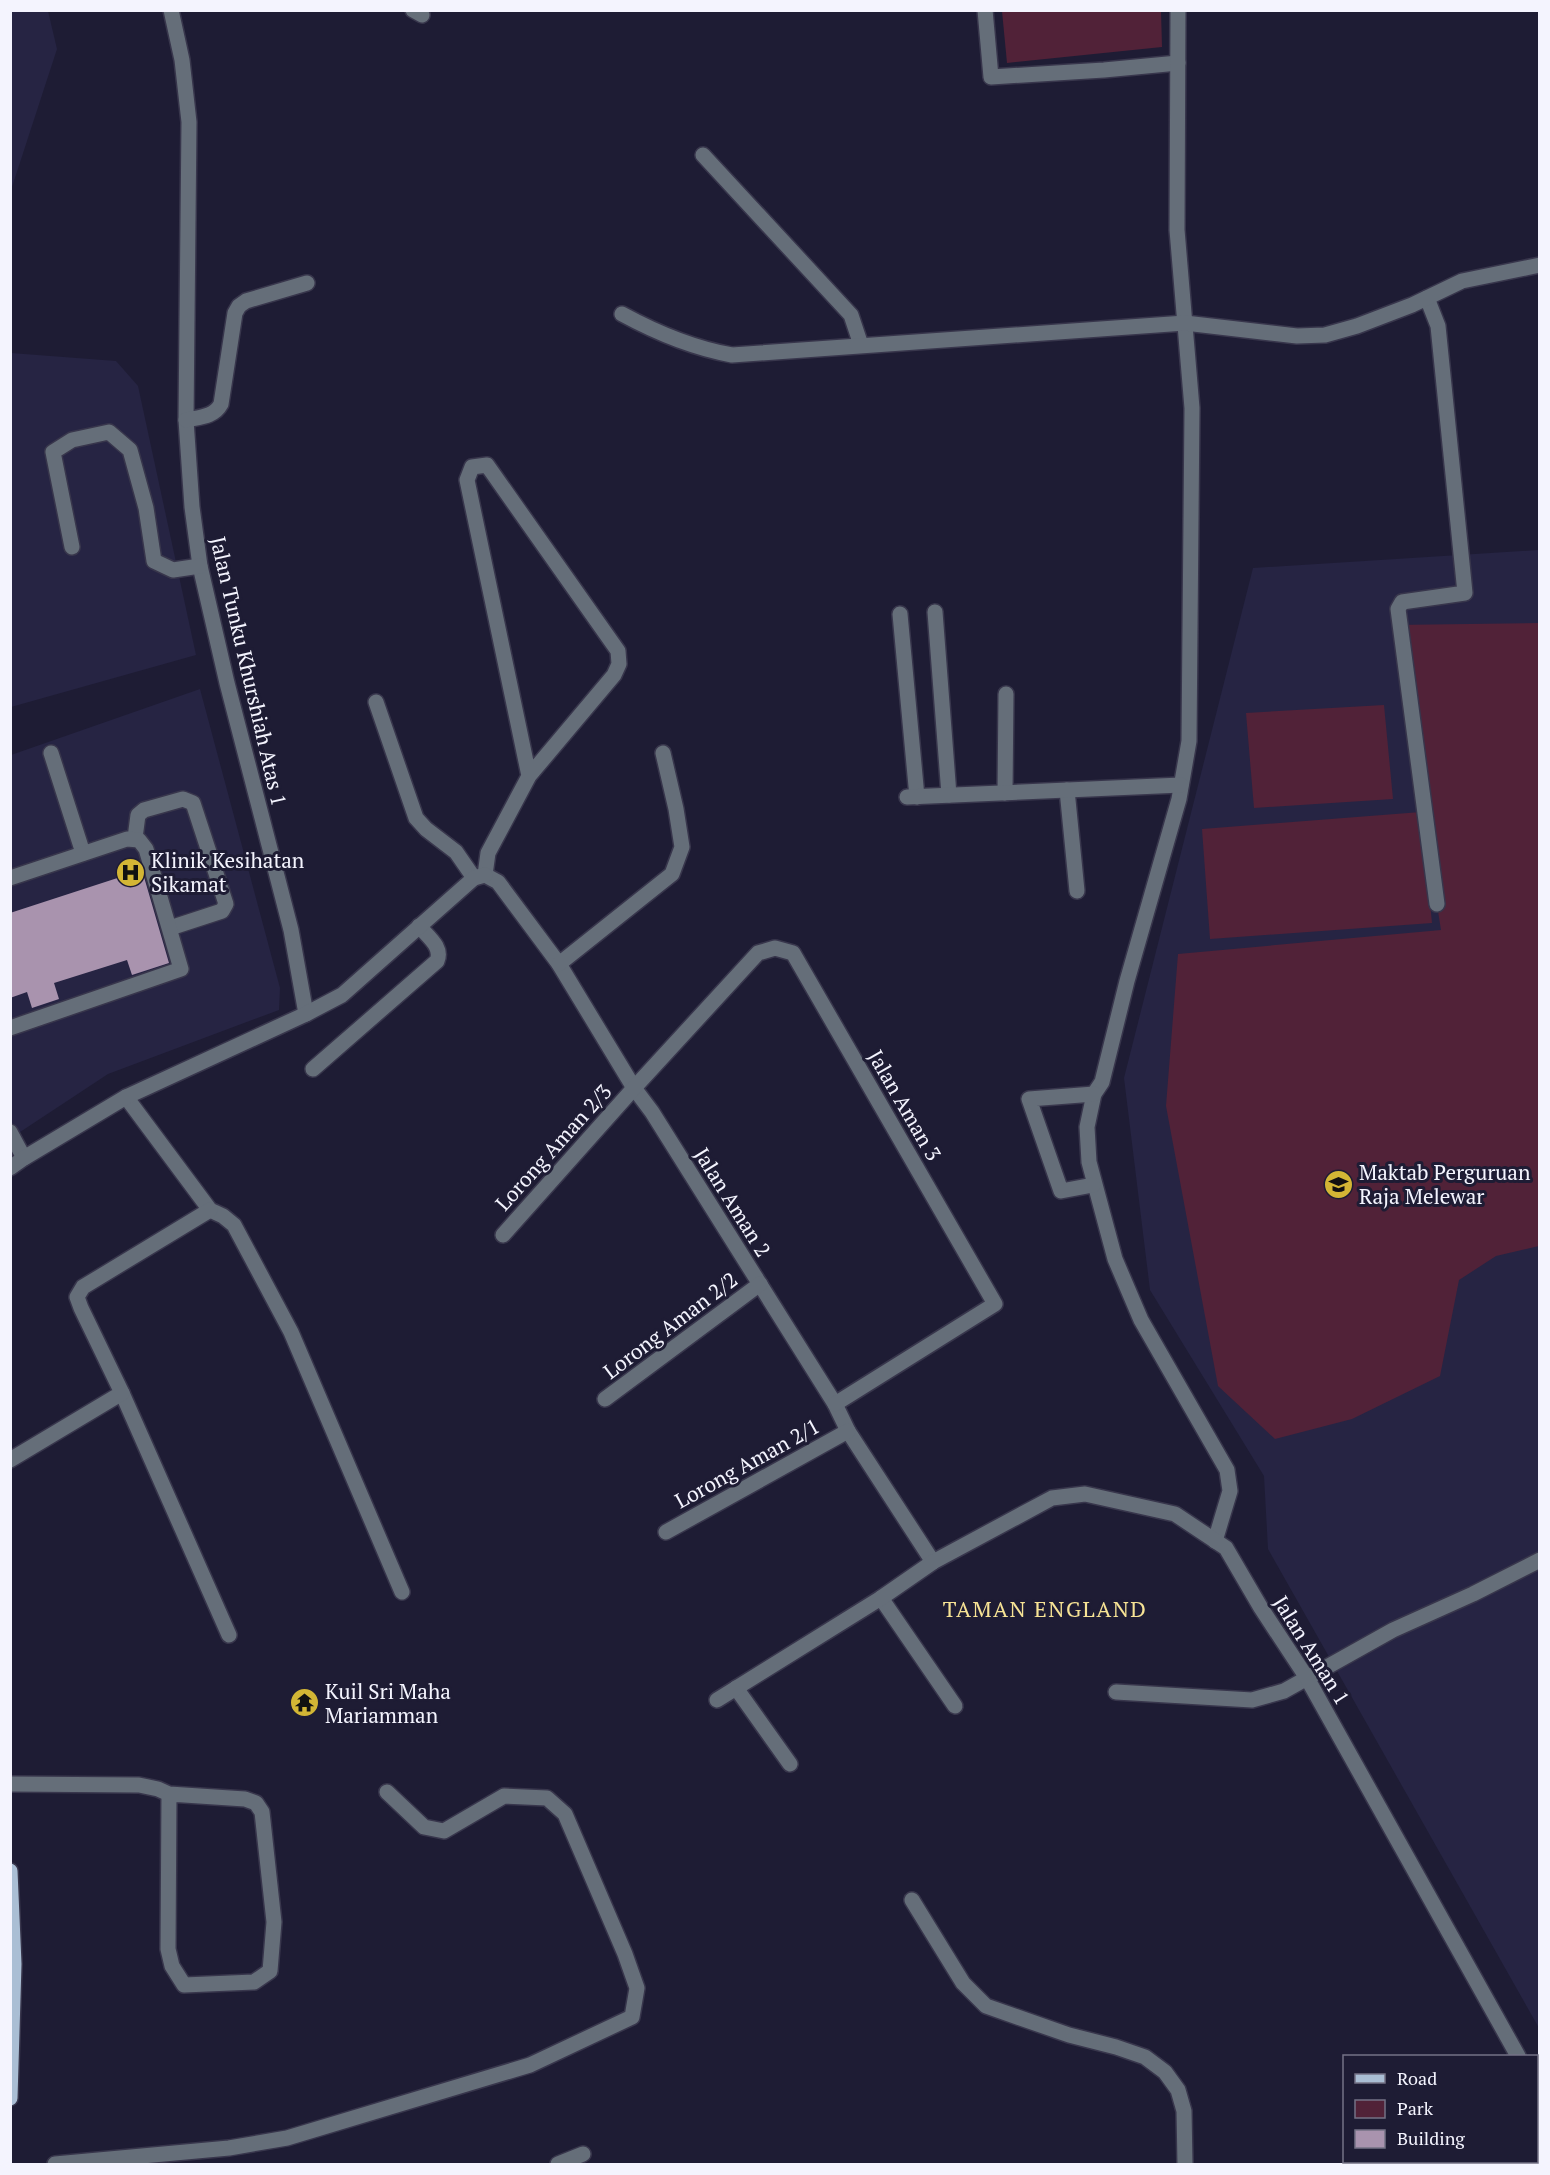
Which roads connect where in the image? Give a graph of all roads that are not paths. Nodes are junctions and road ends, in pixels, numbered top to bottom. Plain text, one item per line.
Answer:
1 (171, 10) edge
2 (985, 10) edge
3 (1178, 10) edge
4 (1178, 63) junction
5 (703, 155) dead end
6 (1539, 266) edge
7 (307, 283) dead end
8 (1427, 298) junction
9 (621, 315) dead end
10 (1185, 323) junction
11 (861, 345) junction
12 (186, 420) junction
13 (72, 547) dead end
14 (200, 566) junction
15 (934, 612) dead end
16 (900, 614) dead end
17 (1006, 694) dead end
18 (376, 702) dead end
19 (51, 753) dead end
20 (663, 753) dead end
21 (529, 776) junction
22 (1181, 785) junction
23 (1067, 790) junction
24 (1005, 793) junction
25 (949, 795) junction
26 (135, 838) junction
27 (83, 853) junction
28 (479, 877) junction
29 (10, 878) edge
30 (1077, 891) dead end
31 (1437, 904) dead end
32 (419, 926) junction
33 (170, 928) junction
34 (559, 964) junction
35 (306, 1014) junction
36 (10, 1028) edge
37 (313, 1069) dead end
38 (634, 1088) junction
39 (1094, 1094) junction
40 (126, 1097) junction
41 (10, 1131) edge
42 (24, 1158) junction
43 (10, 1168) edge
44 (1093, 1185) junction
45 (210, 1210) junction
46 (503, 1235) dead end
47 (760, 1284) junction
48 (122, 1393) junction
49 (606, 1399) dead end
50 (835, 1404) junction
51 (848, 1431) junction
52 (10, 1460) edge
53 (666, 1532) dead end
54 (1215, 1541) junction
55 (1539, 1560) edge
56 (933, 1562) junction
57 (402, 1592) dead end
58 (880, 1598) junction
59 (229, 1635) dead end
60 (1307, 1678) junction
61 (736, 1688) junction
62 (1116, 1692) dead end
63 (717, 1700) dead end
64 (955, 1706) dead end
65 (790, 1764) dead end
66 (10, 1784) edge
67 (387, 1792) dead end
68 (169, 1794) junction
69 (10, 1871) edge
70 (912, 1900) dead end
71 (12, 1964) edge
72 (1517, 2055) edge
73 (10, 2097) edge
74 (583, 2154) dead end
75 (54, 2164) edge
76 (558, 2164) edge
77 (1185, 2164) edge

1 - 12 street, Jalan Tunku Khurshiah Atas 1
2 - 4 street
3 - 4 street
4 - 10 street
5 - 11 street
6 - 8 street
7 - 12 street
8 - 10 street
8 - 31 street
9 - 11 street
10 - 11 street
10 - 22 street
12 - 14 street, Jalan Tunku Khurshiah Atas 1
13 - 14 street
14 - 35 street, Jalan Tunku Khurshiah Atas 1
15 - 25 street
16 - 25 street
17 - 24 street
18 - 28 street, Jalan Aman 2
19 - 27 street
20 - 34 street
21 - 21 street
21 - 28 street
22 - 23 street
22 - 39 street
23 - 24 street
23 - 30 street
24 - 25 street
26 - 27 street
26 - 33 street
26 - 33 street
27 - 29 street
28 - 32 street
28 - 34 street, Jalan Aman 2
32 - 35 street
32 - 37 street
33 - 36 street
34 - 38 street, Jalan Aman 2
35 - 40 street
38 - 46 street, Lorong Aman 2/3
38 - 47 street, Jalan Aman 2
38 - 50 street, Jalan Aman 3
39 - 44 street
39 - 44 street
40 - 42 street
40 - 45 street
41 - 42 street
42 - 43 street
44 - 54 street
45 - 48 street
45 - 57 street
47 - 49 street, Lorong Aman 2/2
47 - 50 street, Jalan Aman 2
48 - 52 street
48 - 59 street
50 - 51 street, Jalan Aman 2
51 - 53 street, Lorong Aman 2/1
51 - 56 street, Jalan Aman 2
54 - 56 street, Jalan Aman 1
54 - 60 street, Jalan Aman 1
55 - 60 street
56 - 58 street, Jalan Aman 1
58 - 61 street, Jalan Aman 1
58 - 64 street
60 - 62 street
60 - 72 street, Jalan Aman 1
61 - 63 street, Jalan Aman 1
61 - 65 street
66 - 68 street
67 - 75 street
68 - 68 street
69 - 71 main road
70 - 77 street
71 - 73 main road
74 - 76 street

